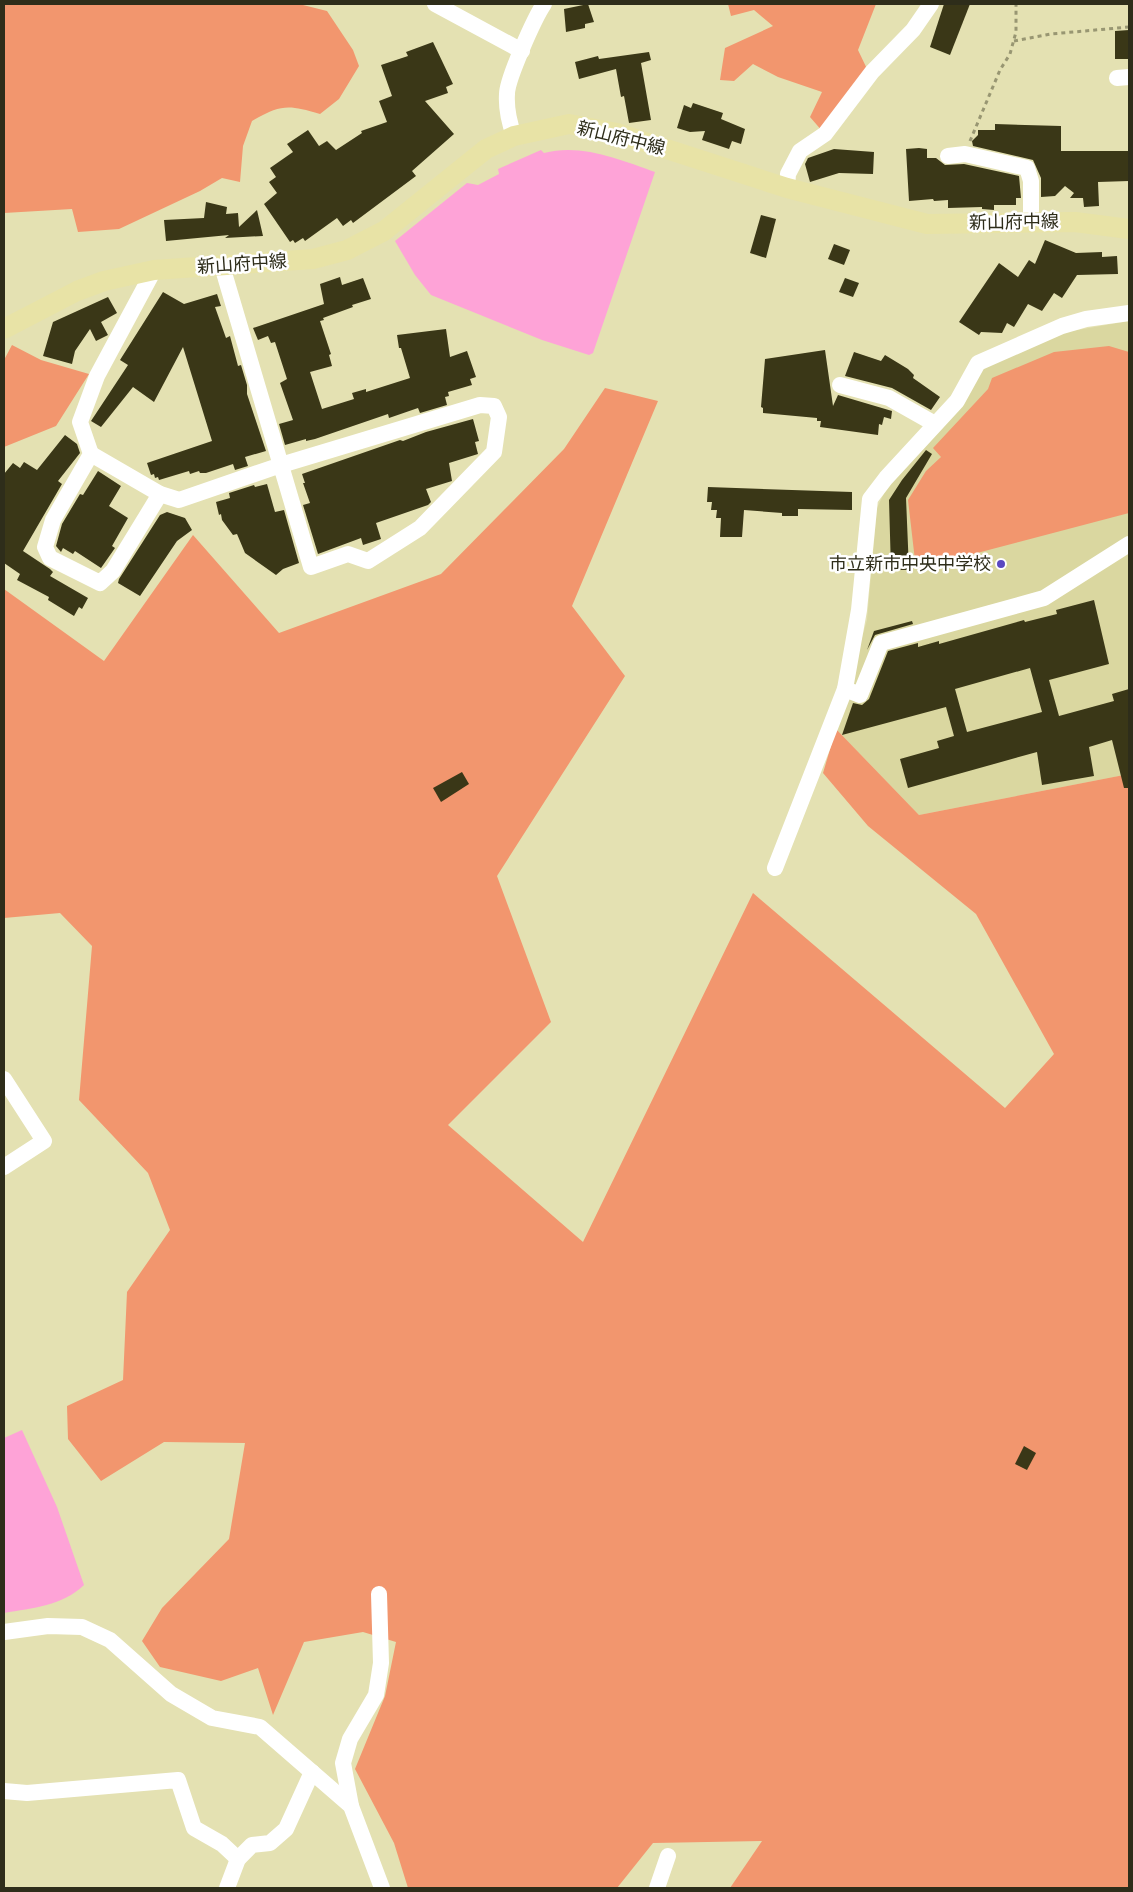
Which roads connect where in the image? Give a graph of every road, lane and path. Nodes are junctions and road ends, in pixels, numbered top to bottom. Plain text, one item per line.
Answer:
1 (435, 4) edge
2 (544, 4) edge
3 (931, 4) edge
4 (1016, 4) edge
5 (1129, 27) edge
6 (1014, 41) junction
7 (522, 51) junction
8 (514, 136) junction
9 (965, 154) junction
10 (948, 156) dead end
11 (787, 188) junction
12 (1031, 222) junction
13 (1129, 229) edge
14 (222, 266) junction
15 (154, 270) junction
16 (1129, 313) edge
17 (4, 329) edge
18 (840, 385) dead end
19 (935, 424) junction
20 (91, 454) junction
21 (281, 465) junction
22 (160, 494) junction
23 (1129, 544) edge
24 (844, 689) junction
25 (775, 868) dead end
26 (4, 1079) edge
27 (4, 1167) edge
28 (380, 1594) dead end
29 (4, 1632) edge
30 (312, 1772) junction
31 (4, 1791) edge
32 (351, 1806) junction
33 (668, 1856) dead end
34 (238, 1860) junction
35 (227, 1888) edge
36 (382, 1888) edge
37 (657, 1888) edge

1 - 7 street
2 - 7 street
3 - 11 street
4 - 6 path
5 - 6 path
6 - 9 path
7 - 8 street
8 - 11 main road, 新山府中線
8 - 14 main road, 新山府中線
9 - 10 street
9 - 12 street
11 - 12 main road, 新山府中線
12 - 13 main road, 新山府中線
14 - 15 main road, 新山府中線
14 - 21 street
15 - 17 main road, 新山府中線
15 - 20 street
16 - 19 street
18 - 19 street
19 - 24 street
20 - 22 street
20 - 22 street
21 - 21 street
21 - 22 street
23 - 24 street
24 - 25 street
26 - 27 street
28 - 32 street
29 - 30 street
30 - 32 street
30 - 34 street
31 - 34 street
32 - 36 street
33 - 37 street
34 - 35 street

